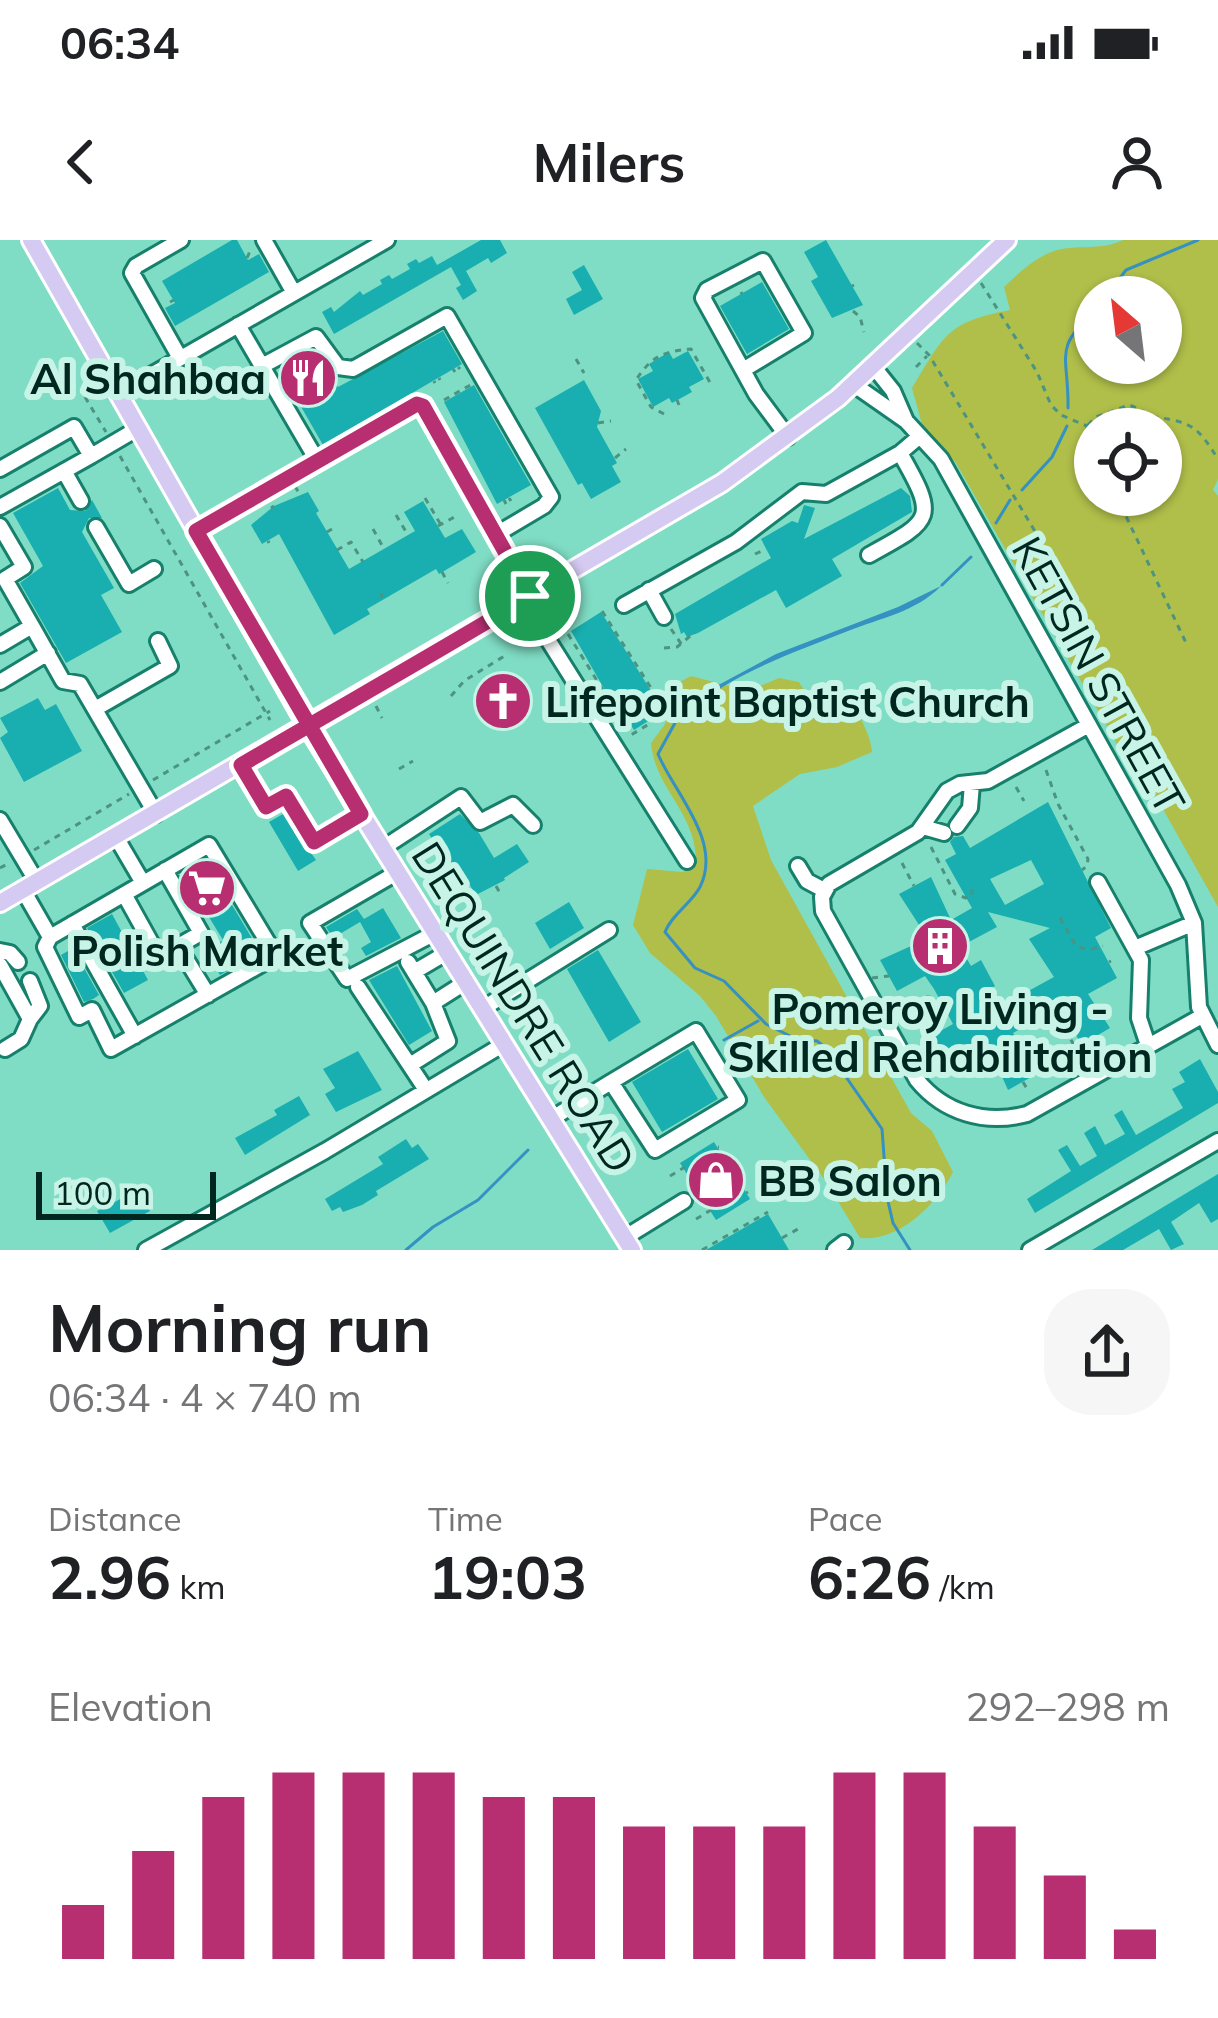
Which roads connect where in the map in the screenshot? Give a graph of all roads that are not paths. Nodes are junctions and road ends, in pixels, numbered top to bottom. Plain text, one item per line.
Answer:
1 (31, 240) edge
2 (181, 240) edge
3 (264, 240) edge
4 (387, 240) edge
5 (1007, 240) edge
6 (294, 293) junction
7 (238, 325) junction
8 (180, 358) junction
9 (262, 366) junction
10 (873, 366) junction
11 (743, 370) junction
12 (853, 384) junction
13 (118, 394) junction
14 (906, 421) junction
15 (137, 429) junction
16 (920, 436) junction
17 (788, 437) junction
18 (900, 453) junction
19 (91, 456) junction
20 (318, 461) junction
21 (0, 469) edge
22 (64, 471) junction
23 (81, 500) dead end
24 (0, 507) edge
25 (0, 526) edge
26 (96, 527) dead end
27 (196, 531) junction
28 (495, 535) junction
29 (869, 555) dead end
30 (154, 569) dead end
31 (650, 590) junction
32 (527, 598) junction
33 (624, 605) dead end
34 (667, 622) road end
35 (32, 626) junction
36 (158, 641) dead end
37 (0, 645) edge
38 (48, 653) junction
39 (0, 682) edge
40 (95, 709) junction
41 (1089, 725) junction
42 (307, 726) junction
43 (241, 765) junction
44 (972, 784) junction
45 (156, 814) junction
46 (361, 814) junction
47 (0, 820) edge
48 (533, 825) dead end
49 (923, 827) junction
50 (116, 837) junction
51 (5, 842) edge
52 (383, 848) junction
53 (687, 861) dead end
54 (798, 866) dead end
55 (165, 870) junction
56 (398, 872) junction
57 (1098, 882) dead end
58 (142, 883) junction
59 (30, 886) junction
60 (824, 890) junction
61 (124, 894) junction
62 (0, 903) edge
63 (1194, 923) junction
64 (72, 924) junction
65 (609, 930) dead end
66 (435, 933) junction
67 (50, 937) junction
68 (178, 946) junction
69 (1135, 949) junction
70 (0, 951) edge
71 (448, 952) junction
72 (18, 962) dead end
73 (0, 965) edge
74 (30, 981) dead end
75 (466, 982) junction
76 (4, 984) edge
77 (358, 987) dead end
78 (208, 995) junction
79 (434, 1003) junction
80 (482, 1009) junction
81 (1202, 1016) junction
82 (30, 1019) junction
83 (135, 1036) junction
84 (504, 1044) junction
85 (1148, 1045) junction
86 (1218, 1045) edge
87 (5, 1049) dead end
88 (410, 1065) junction
89 (611, 1082) junction
90 (426, 1090) junction
91 (551, 1119) junction
92 (1218, 1141) edge
93 (684, 1201) dead end
94 (628, 1244) edge
95 (146, 1250) edge
96 (1030, 1250) edge

1 - 13 main road, DEQUINDRE ROAD
2 - 8 street
3 - 6 street
4 - 6 street
5 - 10 main road
6 - 7 street
7 - 8 street
7 - 9 street
8 - 13 street
9 - 20 street
9 - 28 street
10 - 12 main road
10 - 14 street, KETSIN STREET
11 - 11 street
11 - 17 street
12 - 14 street, KETSIN STREET
12 - 17 main road
13 - 15 main road, DEQUINDRE ROAD
14 - 16 street, KETSIN STREET
15 - 19 street
15 - 27 main road, DEQUINDRE ROAD
16 - 18 street
16 - 41 street, KETSIN STREET
17 - 32 main road
18 - 29 street
18 - 31 street
19 - 21 street
19 - 22 street
20 - 27 street
20 - 28 street
22 - 23 street
22 - 24 street
25 - 35 street
26 - 30 street
27 - 42 main road, DEQUINDRE ROAD
28 - 32 street
31 - 33 street
31 - 34 street
32 - 42 main road
32 - 53 street
35 - 37 street
35 - 38 street
36 - 40 street
38 - 39 street
38 - 40 street
40 - 45 street
41 - 44 street
41 - 63 street, KETSIN STREET
42 - 43 main road
42 - 46 main road, DEQUINDRE ROAD
43 - 45 main road
43 - 46 street
44 - 49 street
44 - 49 street
45 - 50 main road
46 - 52 main road, DEQUINDRE ROAD
47 - 51 street
48 - 52 street
49 - 60 street
50 - 58 street
50 - 59 main road
51 - 59 street
52 - 56 main road, DEQUINDRE ROAD
54 - 60 street
55 - 58 street
55 - 68 street
55 - 78 street
56 - 66 main road, DEQUINDRE ROAD
56 - 66 street
57 - 69 street
58 - 61 street
59 - 62 main road
59 - 67 street
60 - 85 street
61 - 64 street
61 - 68 street
63 - 69 street
63 - 81 street, KETSIN STREET
64 - 67 street
64 - 83 street
65 - 80 street
66 - 71 main road, DEQUINDRE ROAD
67 - 83 street
68 - 78 street
69 - 85 street
70 - 72 street
71 - 75 main road, DEQUINDRE ROAD
71 - 79 street
73 - 76 street
74 - 82 street
75 - 79 street
75 - 80 main road, DEQUINDRE ROAD
76 - 82 street
77 - 88 street
78 - 83 street
79 - 88 street
80 - 84 main road, DEQUINDRE ROAD
81 - 85 street
81 - 86 street, KETSIN STREET
82 - 87 street
84 - 90 street
84 - 91 main road, DEQUINDRE ROAD
88 - 90 street
89 - 89 street
89 - 91 street
90 - 95 street
91 - 94 main road, DEQUINDRE ROAD
92 - 96 street
93 - 94 street

